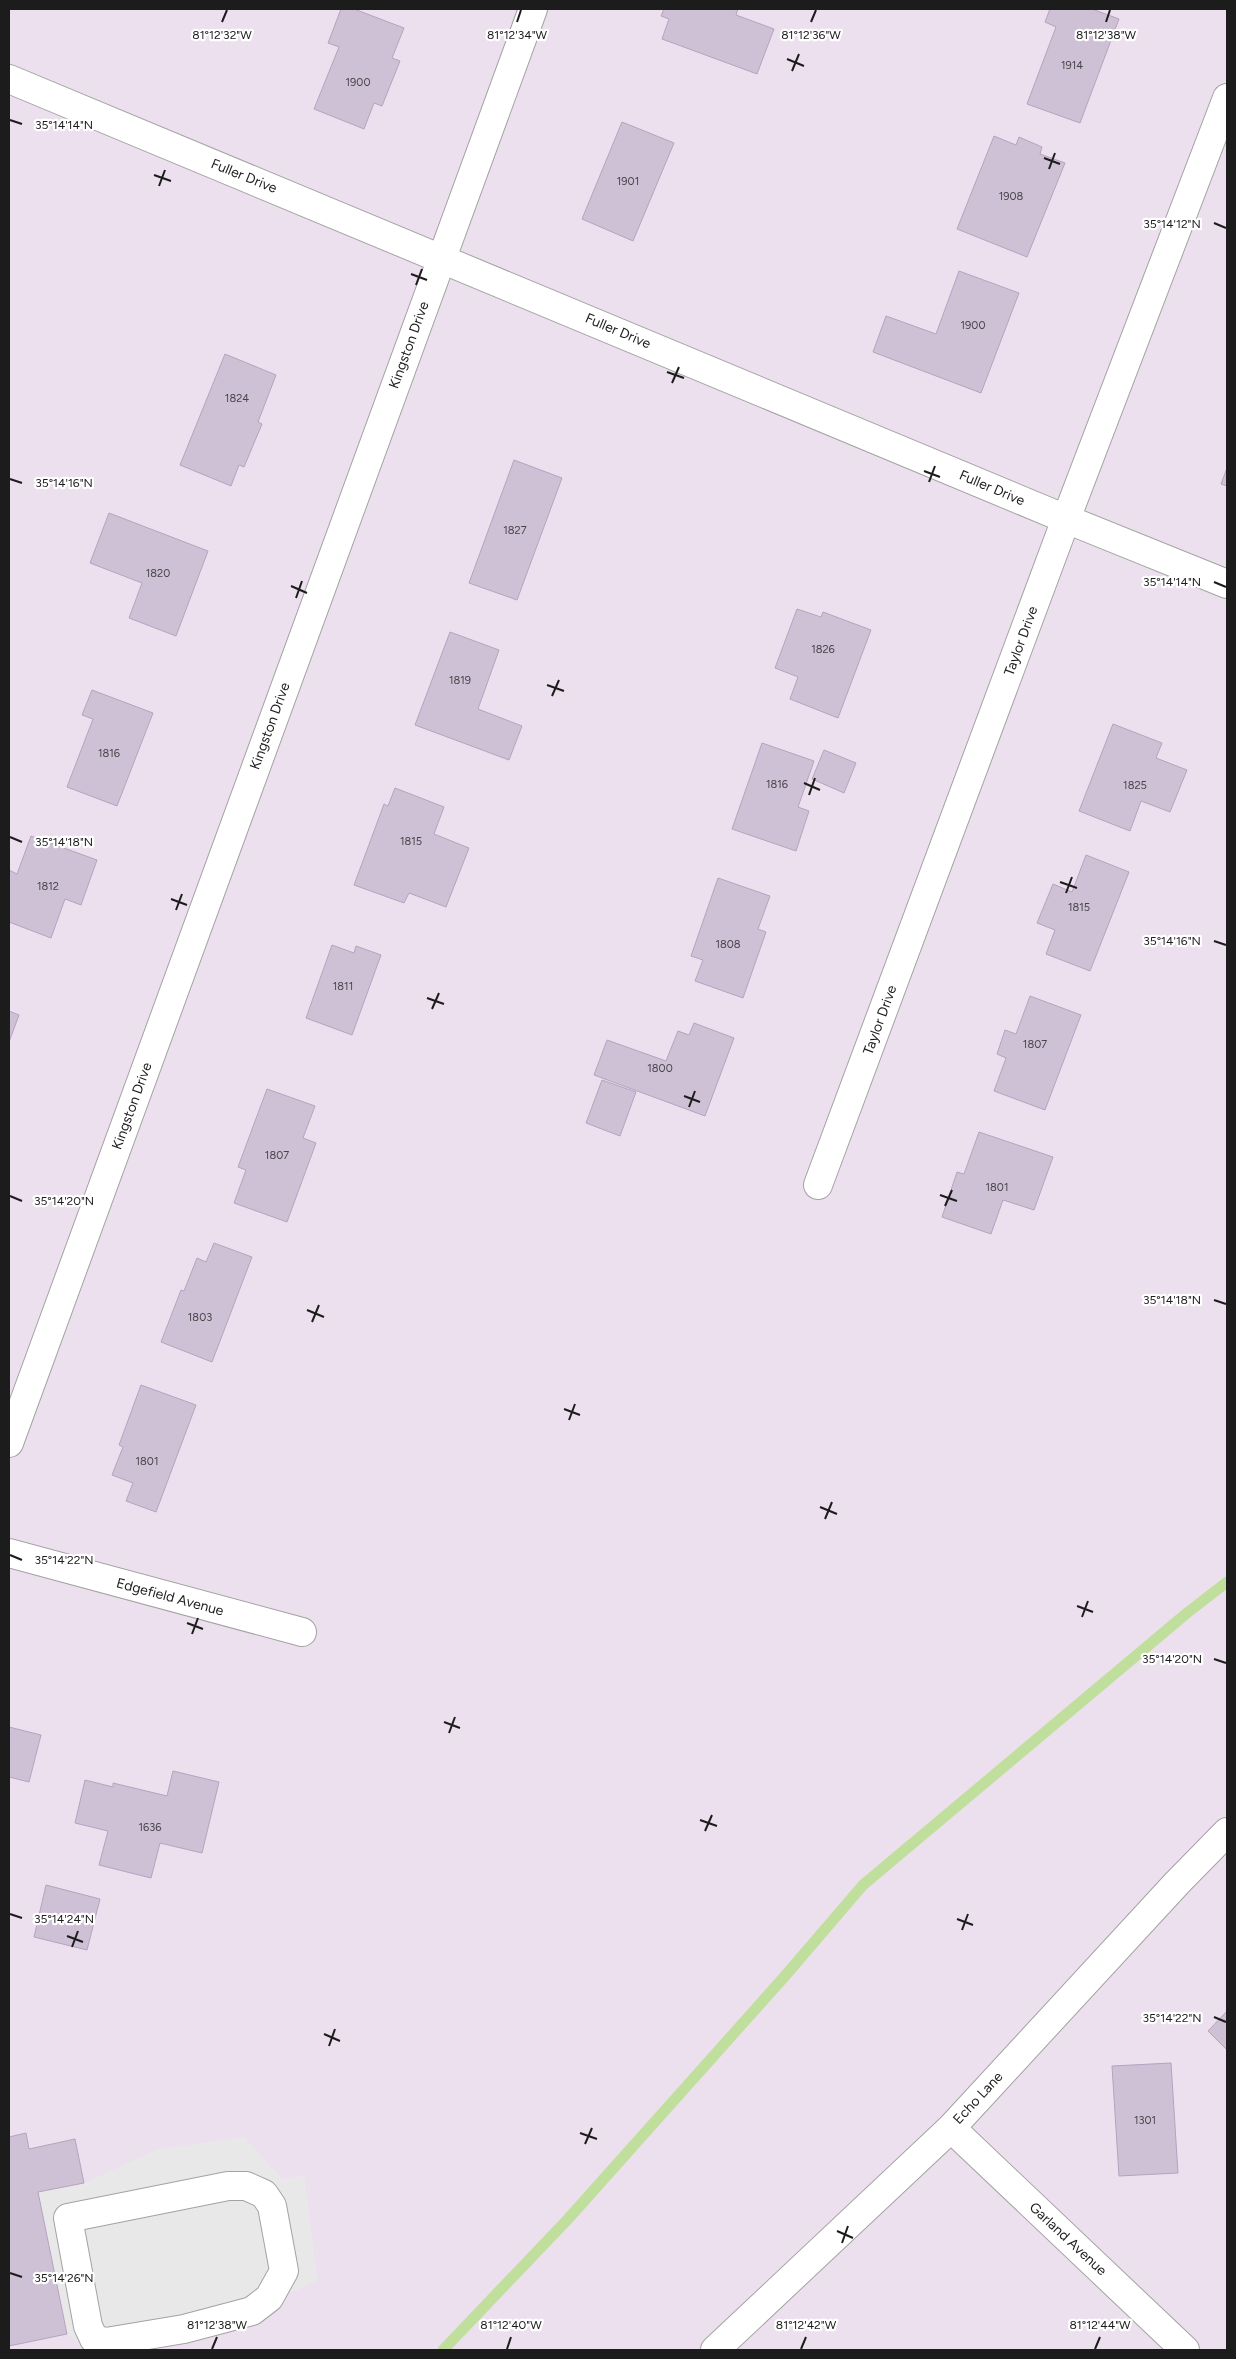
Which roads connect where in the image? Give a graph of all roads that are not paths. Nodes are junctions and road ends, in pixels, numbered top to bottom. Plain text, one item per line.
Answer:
1 (533, 9) edge
2 (9, 79) edge
3 (1227, 98) edge
4 (441, 257) junction
5 (1066, 519) junction
6 (1227, 584) edge
7 (818, 1185) dead end
8 (9, 1443) edge
9 (9, 1553) edge
10 (302, 1632) dead end
11 (1227, 1832) edge
12 (951, 2128) junction
13 (68, 2218) joint
14 (715, 2350) edge
15 (1185, 2350) edge

1 - 4 street, Kingston Drive
2 - 4 street, Fuller Drive
3 - 5 street, Taylor Drive
4 - 5 street, Fuller Drive
4 - 8 street, Kingston Drive
5 - 6 street, Fuller Drive
5 - 7 street, Taylor Drive
9 - 10 street, Edgefield Avenue
11 - 12 street, Echo Lane
12 - 14 street, Echo Lane
12 - 15 street, Garland Avenue
13 - 13 street

